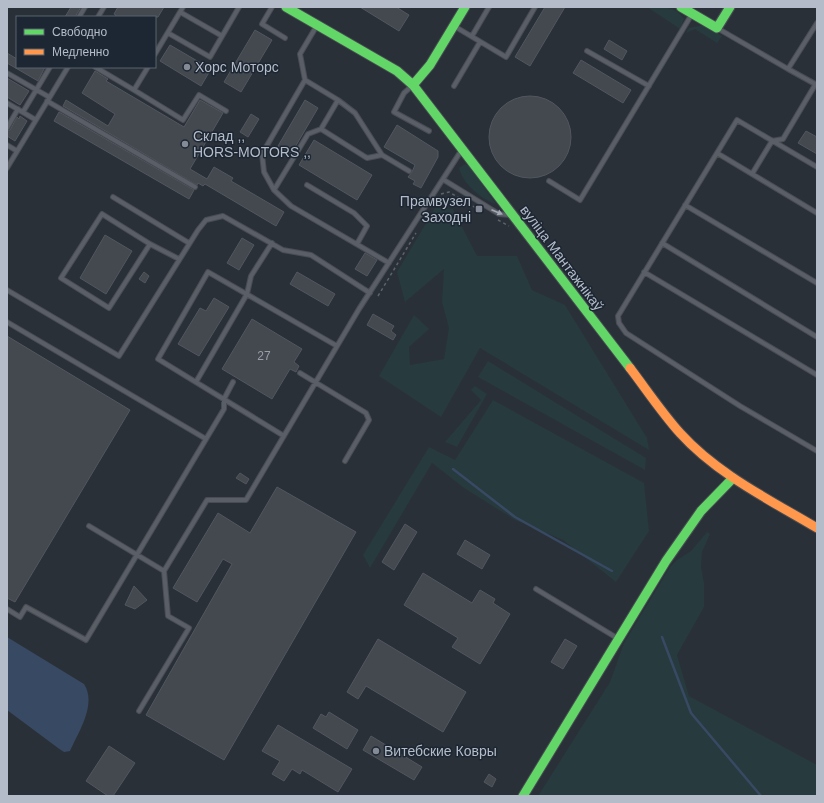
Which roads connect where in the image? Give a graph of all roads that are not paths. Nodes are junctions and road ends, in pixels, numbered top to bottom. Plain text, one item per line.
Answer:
1 (85, 7) edge
2 (104, 7) edge
3 (183, 7) edge
4 (239, 7) edge
5 (272, 7) edge
6 (286, 7) edge
7 (465, 7) edge
8 (489, 7) edge
9 (535, 7) edge
10 (681, 7) edge
11 (730, 7) edge
12 (180, 12) junction
13 (692, 14) junction
14 (80, 16) edge
15 (99, 16) edge
16 (317, 24) junction
17 (817, 24) edge
18 (454, 26) junction
19 (717, 28) junction
20 (168, 33) junction
21 (222, 36) junction
22 (472, 36) junction
23 (285, 38) dead end
24 (480, 42) junction
25 (587, 51) dead end
26 (156, 52) edge
27 (49, 68) edge
28 (67, 68) edge
29 (98, 68) edge
30 (147, 68) edge
31 (788, 69) junction
32 (7, 73) edge
33 (305, 80) junction
34 (413, 85) junction
35 (816, 85) edge
36 (454, 86) dead end
37 (649, 86) junction
38 (36, 90) junction
39 (134, 90) junction
40 (48, 100) junction
41 (338, 100) junction
42 (7, 103) edge
43 (18, 109) junction
44 (226, 111) dead end
45 (23, 112) junction
46 (36, 120) junction
47 (7, 128) edge
48 (321, 129) junction
49 (429, 131) dead end
50 (772, 141) junction
51 (7, 145) edge
52 (463, 149) junction
53 (17, 151) junction
54 (717, 153) junction
55 (382, 155) junction
56 (817, 167) edge
57 (7, 168) edge
58 (409, 171) dead end
59 (752, 174) junction
60 (444, 180) junction
61 (549, 181) dead end
62 (307, 185) dead end
63 (195, 187) dead end
64 (274, 190) junction
65 (113, 198) dead end
66 (686, 205) junction
67 (817, 213) edge
68 (512, 215) junction
69 (189, 242) junction
70 (272, 243) junction
71 (662, 243) junction
72 (150, 244) junction
73 (357, 244) junction
74 (179, 259) junction
75 (389, 263) junction
76 (644, 272) junction
77 (817, 284) edge
78 (7, 290) edge
79 (370, 292) junction
80 (247, 294) junction
81 (7, 322) edge
82 (817, 336) edge
83 (337, 346) junction
84 (300, 374) dead end
85 (817, 375) edge
86 (196, 382) junction
87 (233, 382) dead end
88 (316, 382) junction
89 (224, 399) junction
90 (284, 436) junction
91 (206, 439) junction
92 (817, 450) edge
93 (345, 461) dead end
94 (733, 478) junction
95 (88, 526) dead end
96 (817, 528) edge
97 (137, 555) junction
98 (164, 571) junction
99 (536, 589) dead end
100 (7, 609) edge
101 (619, 639) junction
102 (139, 711) dead end
103 (523, 796) edge

1 - 14 lane
2 - 15 lane
3 - 12 lane
4 - 21 lane
5 - 23 lane
6 - 16 street, вуліца Мантажнікаў
7 - 18 street
8 - 22 lane
9 - 24 lane
10 - 13 street
11 - 19 street
12 - 20 lane
12 - 21 lane
13 - 19 street
13 - 37 lane
16 - 33 lane
16 - 34 street, вуліца Мантажнікаў
17 - 31 lane
18 - 22 lane
18 - 34 street
19 - 31 lane
20 - 21 lane
20 - 26 lane
22 - 24 lane
24 - 36 lane
25 - 37 lane
27 - 38 lane
28 - 40 lane
29 - 39 lane
30 - 39 lane
31 - 35 lane
32 - 38 lane
33 - 41 lane
33 - 64 lane
34 - 49 lane
34 - 52 street, вуліца Мантажнікаў
35 - 50 lane
37 - 61 lane
38 - 40 lane
38 - 45 lane
39 - 44 lane
40 - 46 lane
40 - 63 lane
41 - 48 lane
41 - 55 lane
42 - 43 lane
43 - 45 lane
43 - 47 lane
45 - 46 lane
46 - 53 lane
48 - 55 lane
48 - 64 lane
50 - 54 lane
50 - 56 lane
50 - 59 lane
51 - 53 lane
52 - 60 lane
52 - 68 street, вуліца Мантажнікаў
53 - 57 lane
54 - 59 lane
54 - 66 lane
55 - 58 lane
59 - 67 lane
60 -> 68 lane
60 - 75 lane
62 - 73 lane
64 - 73 lane
65 - 69 lane
66 - 71 lane
66 - 77 lane
68 - 94 street, вуліца Мантажнікаў
69 - 70 lane
69 - 74 lane
70 - 79 lane
70 - 80 lane
71 - 76 lane
71 - 82 lane
72 - 72 lane
72 - 74 lane
73 - 75 lane
74 - 78 lane
75 - 79 lane
76 - 85 lane
76 - 92 lane
79 - 83 lane
80 - 83 lane
80 - 86 lane
80 - 86 lane
81 - 91 lane
83 - 88 lane
84 - 88 lane
86 - 89 lane
87 - 89 lane
88 - 90 lane
88 - 93 lane
89 - 90 lane
89 - 91 lane
90 - 98 lane
91 - 97 lane
94 - 96 street, вуліца Мантажнікаў
94 - 101 street
95 - 97 lane
97 - 98 lane
97 - 100 lane
98 - 102 lane
99 - 101 lane
101 - 103 street

